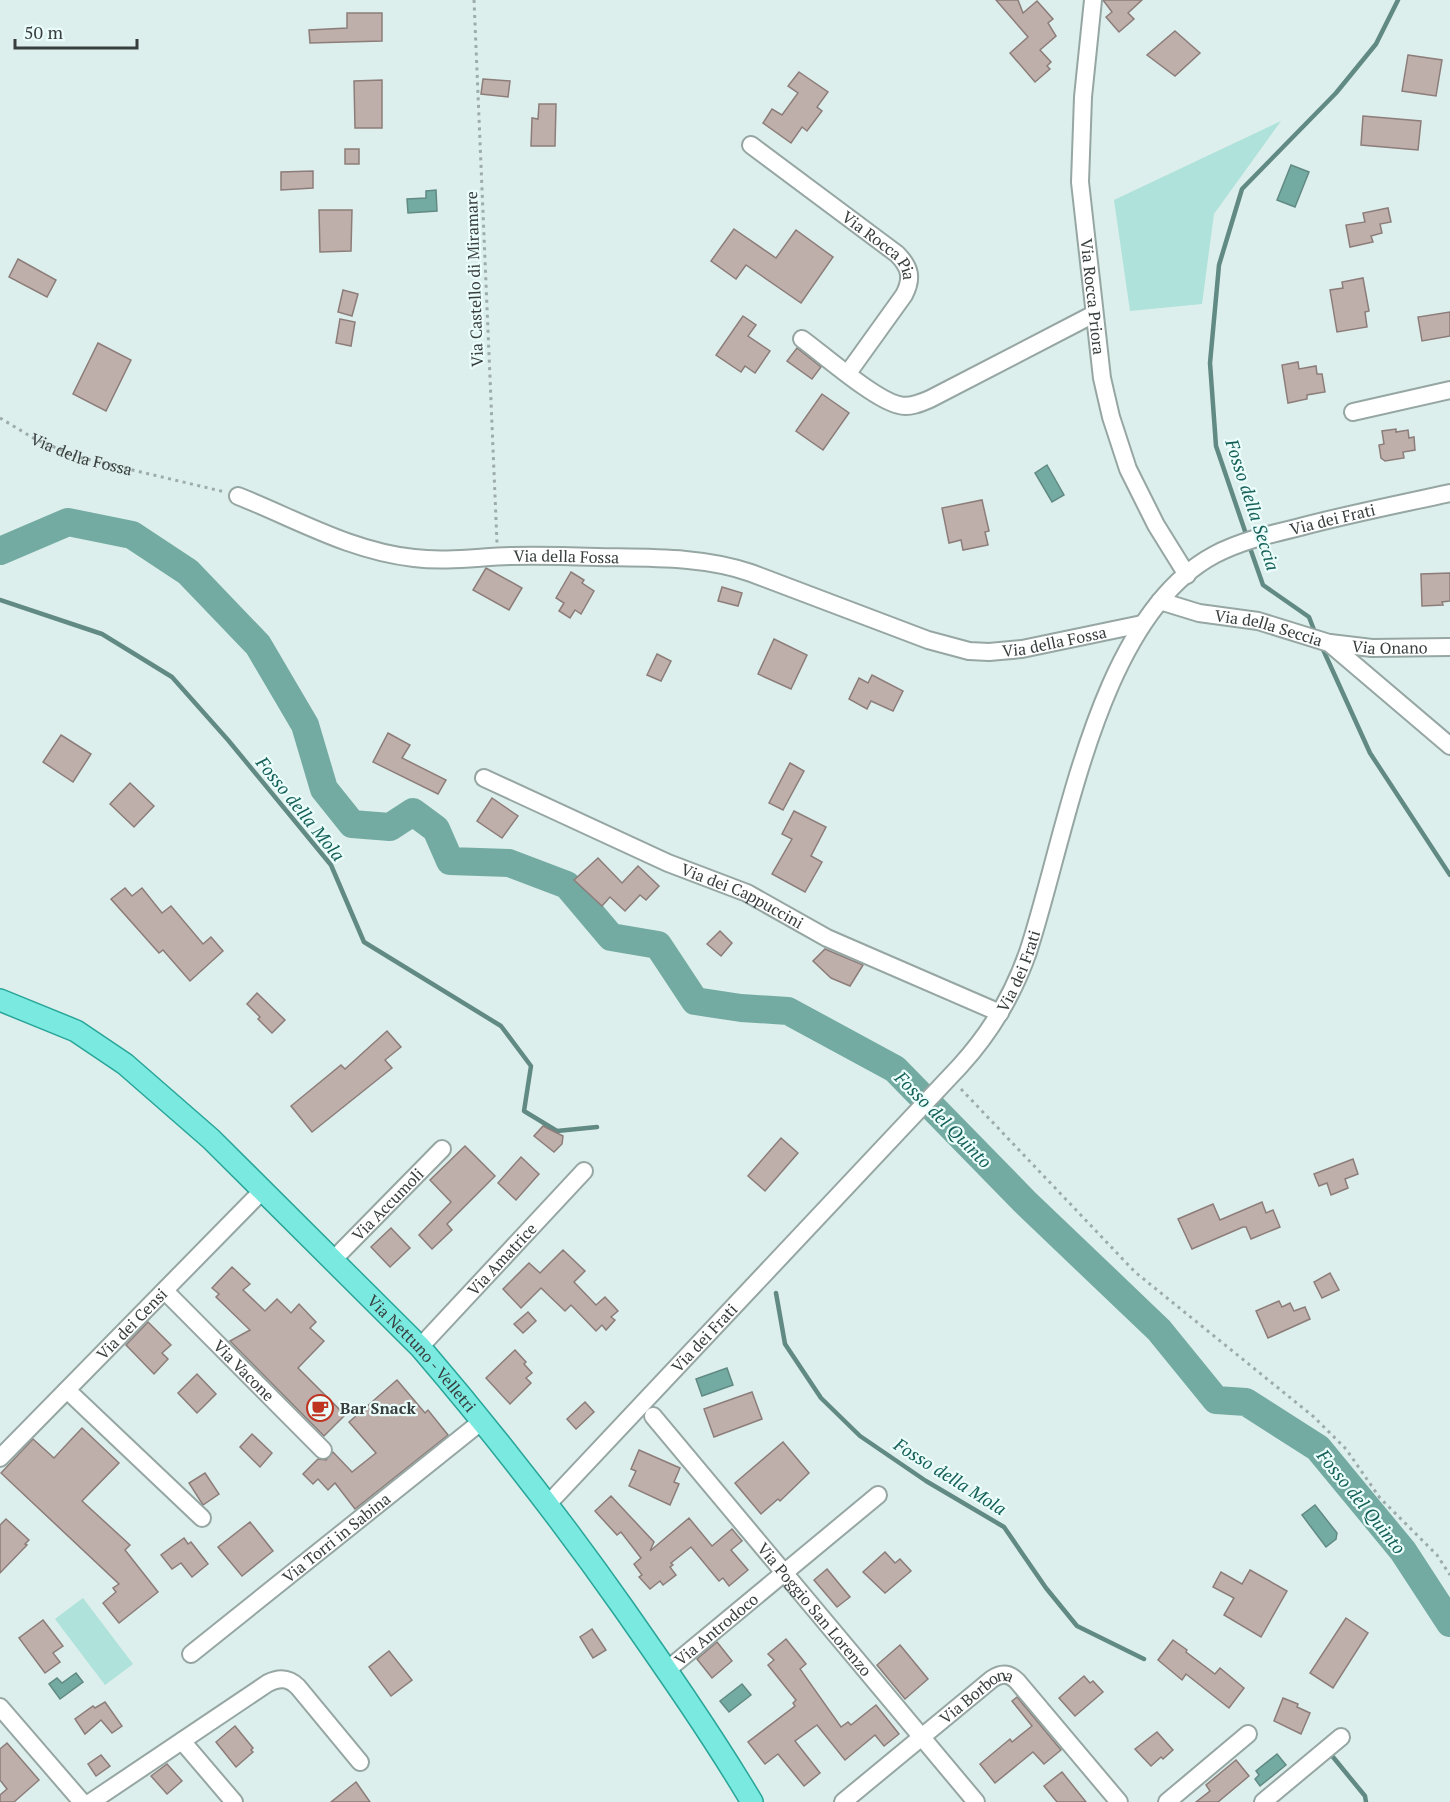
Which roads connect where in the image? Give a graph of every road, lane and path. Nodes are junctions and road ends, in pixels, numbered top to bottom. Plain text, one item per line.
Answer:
1 (474, 0) edge
2 (1092, 0) edge
3 (752, 145) dead end
4 (1094, 314) junction
5 (802, 339) dead end
6 (848, 374) junction
7 (1450, 390) edge
8 (1353, 412) dead end
9 (0, 418) edge
10 (1450, 493) edge
11 (238, 496) joint
12 (498, 556) junction
13 (1187, 574) junction
14 (1160, 601) junction
15 (1142, 624) junction
16 (1329, 643) junction
17 (1450, 647) edge
18 (1450, 746) edge
19 (484, 778) dead end
20 (0, 1000) edge
21 (1000, 1013) junction
22 (944, 1083) junction
23 (442, 1149) dead end
24 (584, 1172) dead end
25 (262, 1190) junction
26 (333, 1260) junction
27 (165, 1292) junction
28 (420, 1347) junction
29 (67, 1390) junction
30 (653, 1416) dead end
31 (482, 1421) junction
32 (323, 1450) dead end
33 (0, 1458) edge
34 (878, 1495) dead end
35 (548, 1504) junction
36 (202, 1518) dead end
37 (784, 1573) junction
38 (1450, 1575) edge
39 (191, 1654) dead end
40 (667, 1670) junction
41 (0, 1707) edge
42 (1248, 1734) dead end
43 (922, 1737) junction
44 (1341, 1737) dead end
45 (182, 1741) junction
46 (360, 1761) dead end
47 (82, 1802) edge
48 (91, 1802) edge
49 (234, 1802) edge
50 (752, 1802) edge
51 (843, 1802) edge
52 (976, 1802) edge
53 (1119, 1802) edge
54 (1167, 1802) edge
55 (1263, 1802) edge

1 - 12 path, Via Castello di Miramare
2 - 4 street, Via Rocca Priora
3 - 6 street, Via Rocca Pia
4 - 6 street
4 - 13 street, Via Rocca Priora
5 - 6 street
7 - 8 street
9 - 11 path, Via della Fossa
10 - 13 street, Via dei Frati
11 - 12 street, Via della Fossa
12 - 15 street, Via della Fossa
13 - 14 street, Via dei Frati
14 - 15 street, Via dei Frati
14 - 16 street, Via della Seccia
15 - 21 street, Via dei Frati
16 - 17 street, Via Onano
16 - 18 street, Via della Seccia
19 - 21 street, Via dei Cappuccini
20 - 25 main road, Via Nettuno - Velletri
21 - 22 street, Via dei Frati
22 - 35 street, Via dei Frati
22 - 38 path
23 - 26 street, Via Accumoli
24 - 28 street, Via Amatrice
25 - 26 main road, Via Nettuno - Velletri
25 - 27 street, Via dei Censi
26 - 28 main road, Via Nettuno - Velletri
27 - 29 street, Via dei Censi
27 - 32 street, Via Vacone
28 - 31 main road, Via Nettuno - Velletri
29 - 33 street, Via dei Censi
29 - 36 street
30 - 37 street, Via Poggio San Lorenzo
31 - 35 main road, Via Nettuno - Velletri
31 - 39 street, Via Torri in Sabina
34 - 37 street, Via Antrodoco
35 - 40 main road, Via Nettuno - Velletri
37 - 40 street, Via Antrodoco
37 - 43 street, Via Poggio San Lorenzo
40 - 50 main road, Via Nettuno - Velletri
41 - 47 street
42 - 54 street
43 - 51 street, Via Borbona
43 - 52 street, Via Poggio San Lorenzo
43 - 53 street, Via Borbona
44 - 55 street
45 - 46 street
45 - 48 street
45 - 49 street

